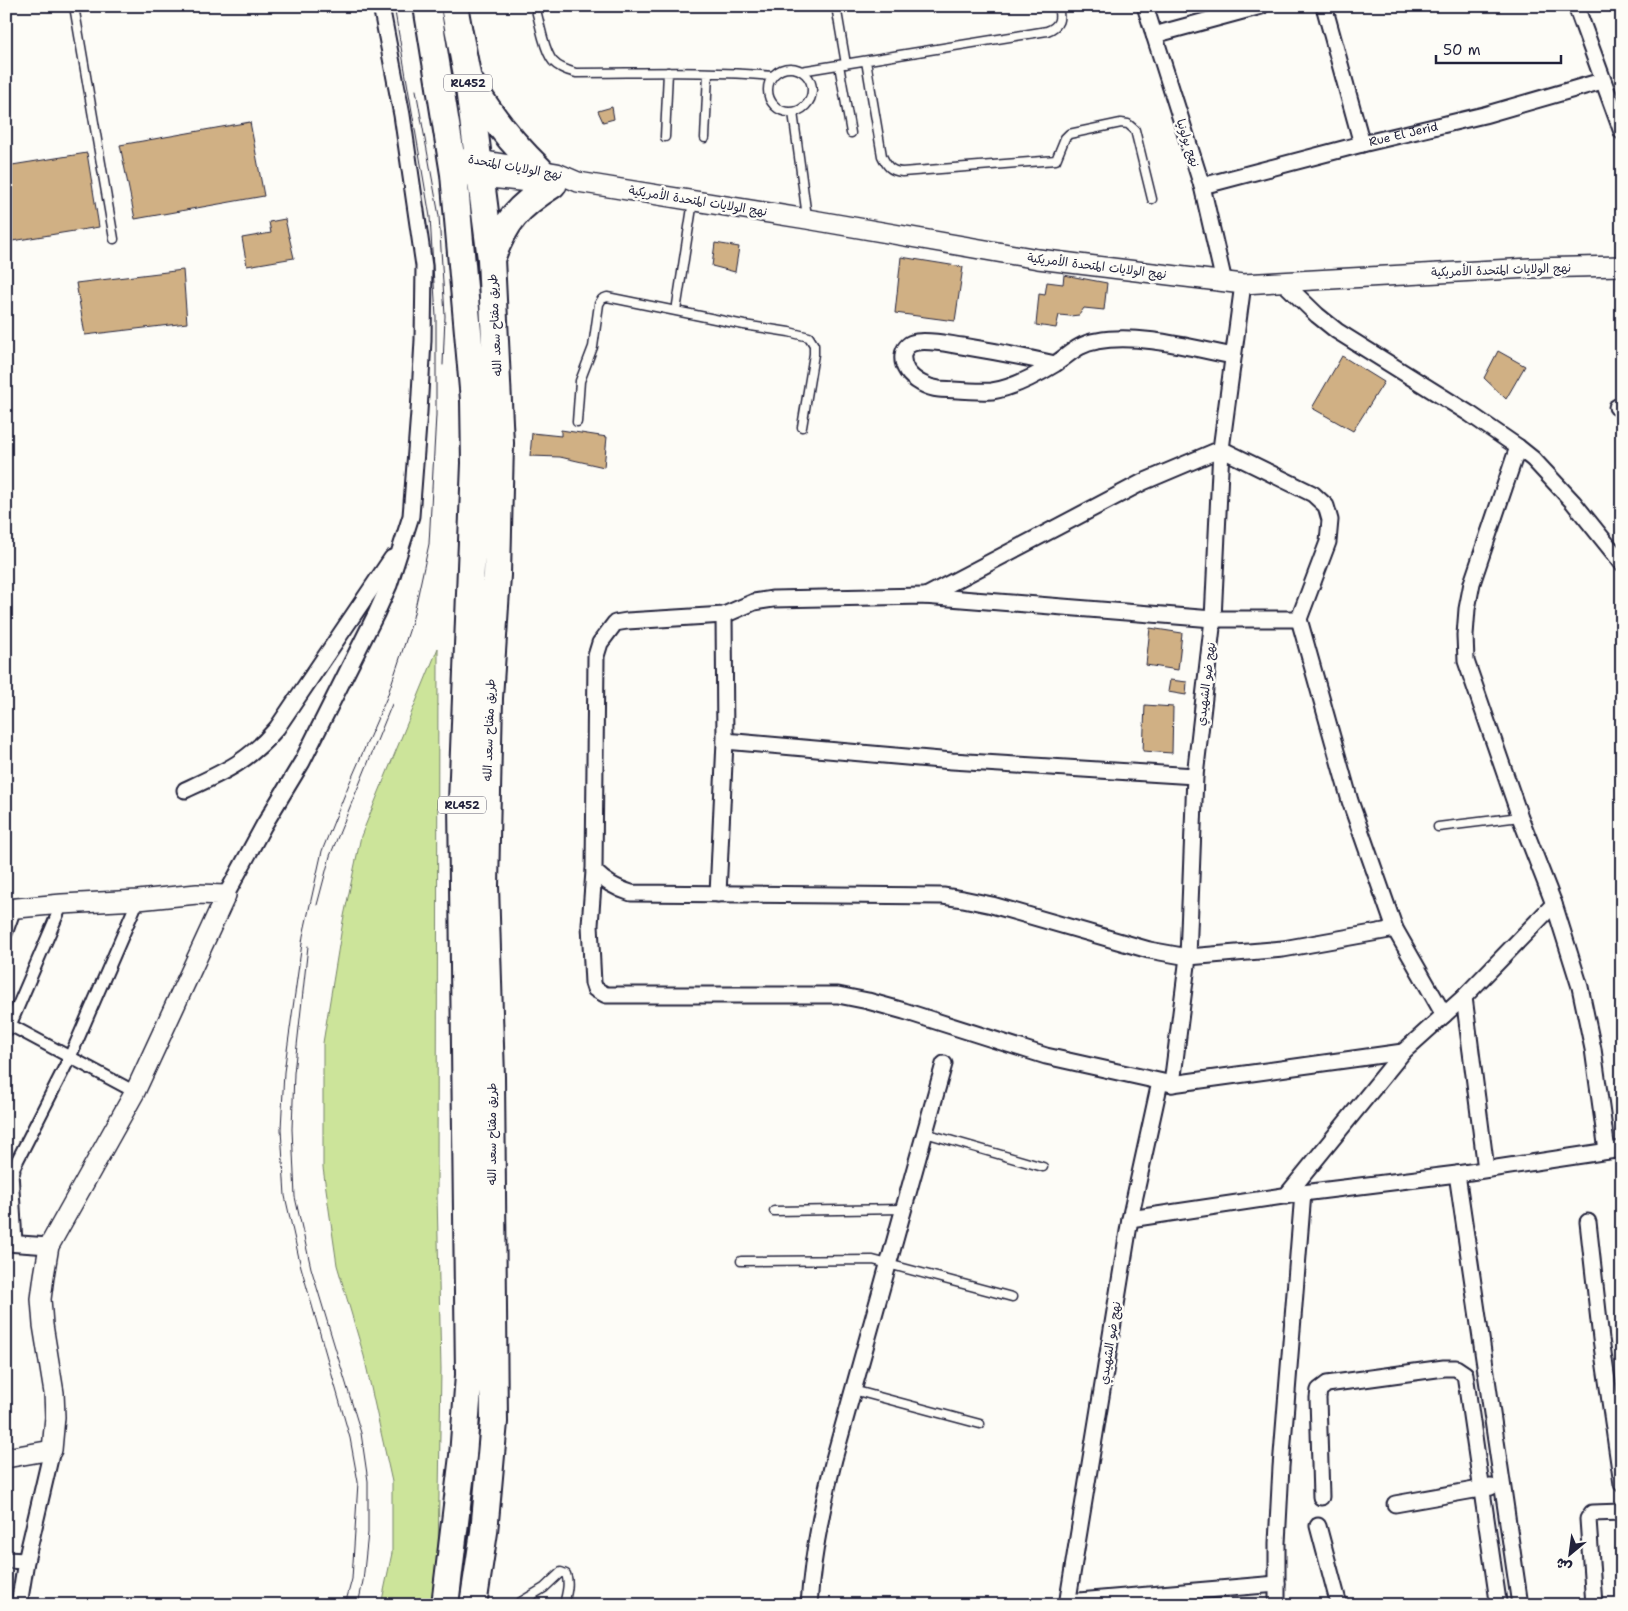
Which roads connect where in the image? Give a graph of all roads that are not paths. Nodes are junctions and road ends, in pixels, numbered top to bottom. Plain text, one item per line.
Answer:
1 (74, 6) edge
2 (381, 6) edge
3 (427, 6) edge
4 (454, 6) edge
5 (535, 6) edge
6 (836, 6) edge
7 (1058, 6) edge
8 (1145, 6) edge
9 (1261, 6) edge
10 (1324, 6) edge
11 (1576, 6) edge
12 (1154, 34) junction
13 (866, 61) junction
14 (843, 65) junction
15 (801, 71) junction
16 (668, 72) junction
17 (708, 73) junction
18 (773, 76) junction
19 (468, 80) junction
20 (1602, 81) junction
21 (794, 112) junction
22 (1622, 132) edge
23 (852, 133) dead end
24 (665, 137) dead end
25 (706, 138) dead end
26 (1362, 144) junction
27 (453, 165) junction
28 (479, 168) junction
29 (546, 177) junction
30 (1202, 186) junction
31 (1152, 198) dead end
32 (694, 200) junction
33 (807, 219) junction
34 (114, 238) dead end
35 (492, 259) junction
36 (1622, 266) edge
37 (1224, 282) junction
38 (1284, 283) junction
39 (1243, 284) junction
40 (676, 311) junction
41 (1232, 356) junction
42 (1055, 364) junction
43 (576, 422) dead end
44 (802, 427) dead end
45 (1518, 447) junction
46 (1221, 449) junction
47 (404, 540) junction
48 (1622, 563) edge
49 (924, 596) junction
50 (724, 615) junction
51 (1299, 618) junction
52 (1213, 619) junction
53 (725, 741) junction
54 (1195, 776) junction
55 (185, 790) dead end
56 (1520, 817) junction
57 (1438, 827) dead end
58 (594, 871) junction
59 (718, 894) junction
60 (226, 895) junction
61 (138, 900) junction
62 (62, 904) junction
63 (1554, 904) junction
64 (11, 909) edge
65 (1395, 929) junction
66 (6, 934) edge
67 (1188, 957) junction
68 (1464, 997) junction
69 (1444, 1015) junction
70 (8, 1028) edge
71 (1404, 1052) junction
72 (70, 1057) junction
73 (944, 1064) dead end
74 (1166, 1083) junction
75 (135, 1092) junction
76 (925, 1133) junction
77 (1614, 1150) edge
78 (1043, 1168) dead end
79 (1486, 1169) junction
80 (9, 1171) edge
81 (1457, 1174) junction
82 (1303, 1193) junction
83 (1286, 1196) junction
84 (904, 1209) junction
85 (774, 1211) dead end
86 (1130, 1219) junction
87 (1588, 1222) dead end
88 (11, 1243) edge
89 (50, 1246) junction
90 (741, 1261) dead end
91 (888, 1264) junction
92 (1012, 1297) dead end
93 (853, 1390) junction
94 (980, 1424) dead end
95 (52, 1450) junction
96 (6, 1458) edge
97 (1622, 1484) edge
98 (1503, 1486) junction
99 (1482, 1488) junction
100 (1321, 1497) dead end
101 (1395, 1504) dead end
102 (1622, 1512) edge
103 (1318, 1526) dead end
104 (6, 1560) edge
105 (26, 1562) junction
106 (1277, 1584) junction
107 (518, 1604) edge
108 (1067, 1604) edge
109 (19, 1605) edge
110 (445, 1605) edge
111 (473, 1605) edge
112 (564, 1605) edge
113 (809, 1605) edge
114 (1277, 1605) edge
115 (1339, 1605) edge
116 (1497, 1605) edge
117 (1520, 1605) edge
118 (1594, 1605) edge

1 - 34 lane
2 - 47 street
3 - 27 highway, طريق مفتاح سعد الله / RL452
4 - 19 highway, طريق مفتاح سعد الله / RL452
5 - 16 lane
6 - 14 lane
7 - 13 lane
8 - 12 street, نهج بولونيا
9 - 12 street
10 - 26 street
11 - 20 street
12 - 30 street, نهج بولونيا
13 - 14 lane
13 - 31 lane
14 - 15 lane
14 - 23 lane
15 - 18 lane
15 - 21 lane
16 - 17 lane
16 - 24 lane
17 - 18 lane
17 - 25 lane
18 - 21 lane
19 - 28 highway, طريق مفتاح سعد الله / RL452
19 - 29 highway
20 - 22 street
20 - 26 street, Rue El Jerid
21 - 33 lane
26 - 30 street, Rue El Jerid
27 - 28 street, نهج الولايات المتحدة
27 - 110 highway, طريق مفتاح سعد الله / RL452
28 - 29 street, نهج الولايات المتحدة
28 - 35 highway, طريق مفتاح سعد الله / RL452
29 - 32 street, نهج الولايات المتحدة الأمريكية
29 - 35 highway
30 - 37 street, نهج بولونيا
32 - 33 street, نهج الولايات المتحدة الأمريكية
32 - 40 lane
33 - 37 street, نهج الولايات المتحدة الأمريكية
35 - 111 highway, طريق مفتاح سعد الله / RL452
36 - 38 street, نهج الولايات المتحدة الأمريكية
37 - 39 street, نهج الولايات المتحدة الأمريكية
38 - 39 street, نهج الولايات المتحدة الأمريكية
38 - 45 street
39 - 41 street, نهج ضو الشهيدي
40 - 43 lane
40 - 44 lane
41 - 42 street
41 - 46 street, نهج ضو الشهيدي
42 - 42 street
45 - 48 street
45 - 56 street
46 - 49 street
46 - 51 street
46 - 52 street, نهج ضو الشهيدي
47 - 55 street
47 - 60 street
49 - 50 street
49 - 52 street
50 - 53 street
50 - 58 street
51 - 52 street
51 - 65 street
52 - 54 street, نهج ضو الشهيدي
53 - 54 street
53 - 59 street
54 - 67 street, نهج ضو الشهيدي
56 - 57 lane
56 - 63 street
58 - 59 street
58 - 74 street
59 - 67 street
60 - 61 street
60 - 75 street
61 - 62 street
61 - 72 street
62 - 64 street
62 - 70 street
63 - 68 street
63 - 77 street
64 - 66 street
65 - 67 street
65 - 69 street
67 - 74 street, نهج ضو الشهيدي
68 - 69 street
68 - 79 street
69 - 71 street
70 - 72 street
71 - 74 street
71 - 83 street
72 - 75 street
72 - 80 street
73 - 76 street
74 - 86 street, نهج ضو الشهيدي
75 - 89 street
76 - 78 lane
76 - 84 street
77 - 79 street
79 - 81 street
80 - 88 street
81 - 82 street
81 - 98 street
82 - 83 street
82 - 106 street
83 - 86 street
84 - 85 lane
84 - 91 street
86 - 108 street, نهج ضو الشهيدي
87 - 97 street
88 - 89 street
89 - 95 street
90 - 91 lane
91 - 92 lane
91 - 93 street
93 - 94 lane
93 - 113 street
95 - 96 street
95 - 105 street
98 - 99 street
98 - 117 street
99 - 100 street
99 - 101 street
99 - 116 street
102 - 118 street
103 - 115 street
104 - 105 street
105 - 109 street
106 - 108 street
106 - 114 street
107 - 112 lane

